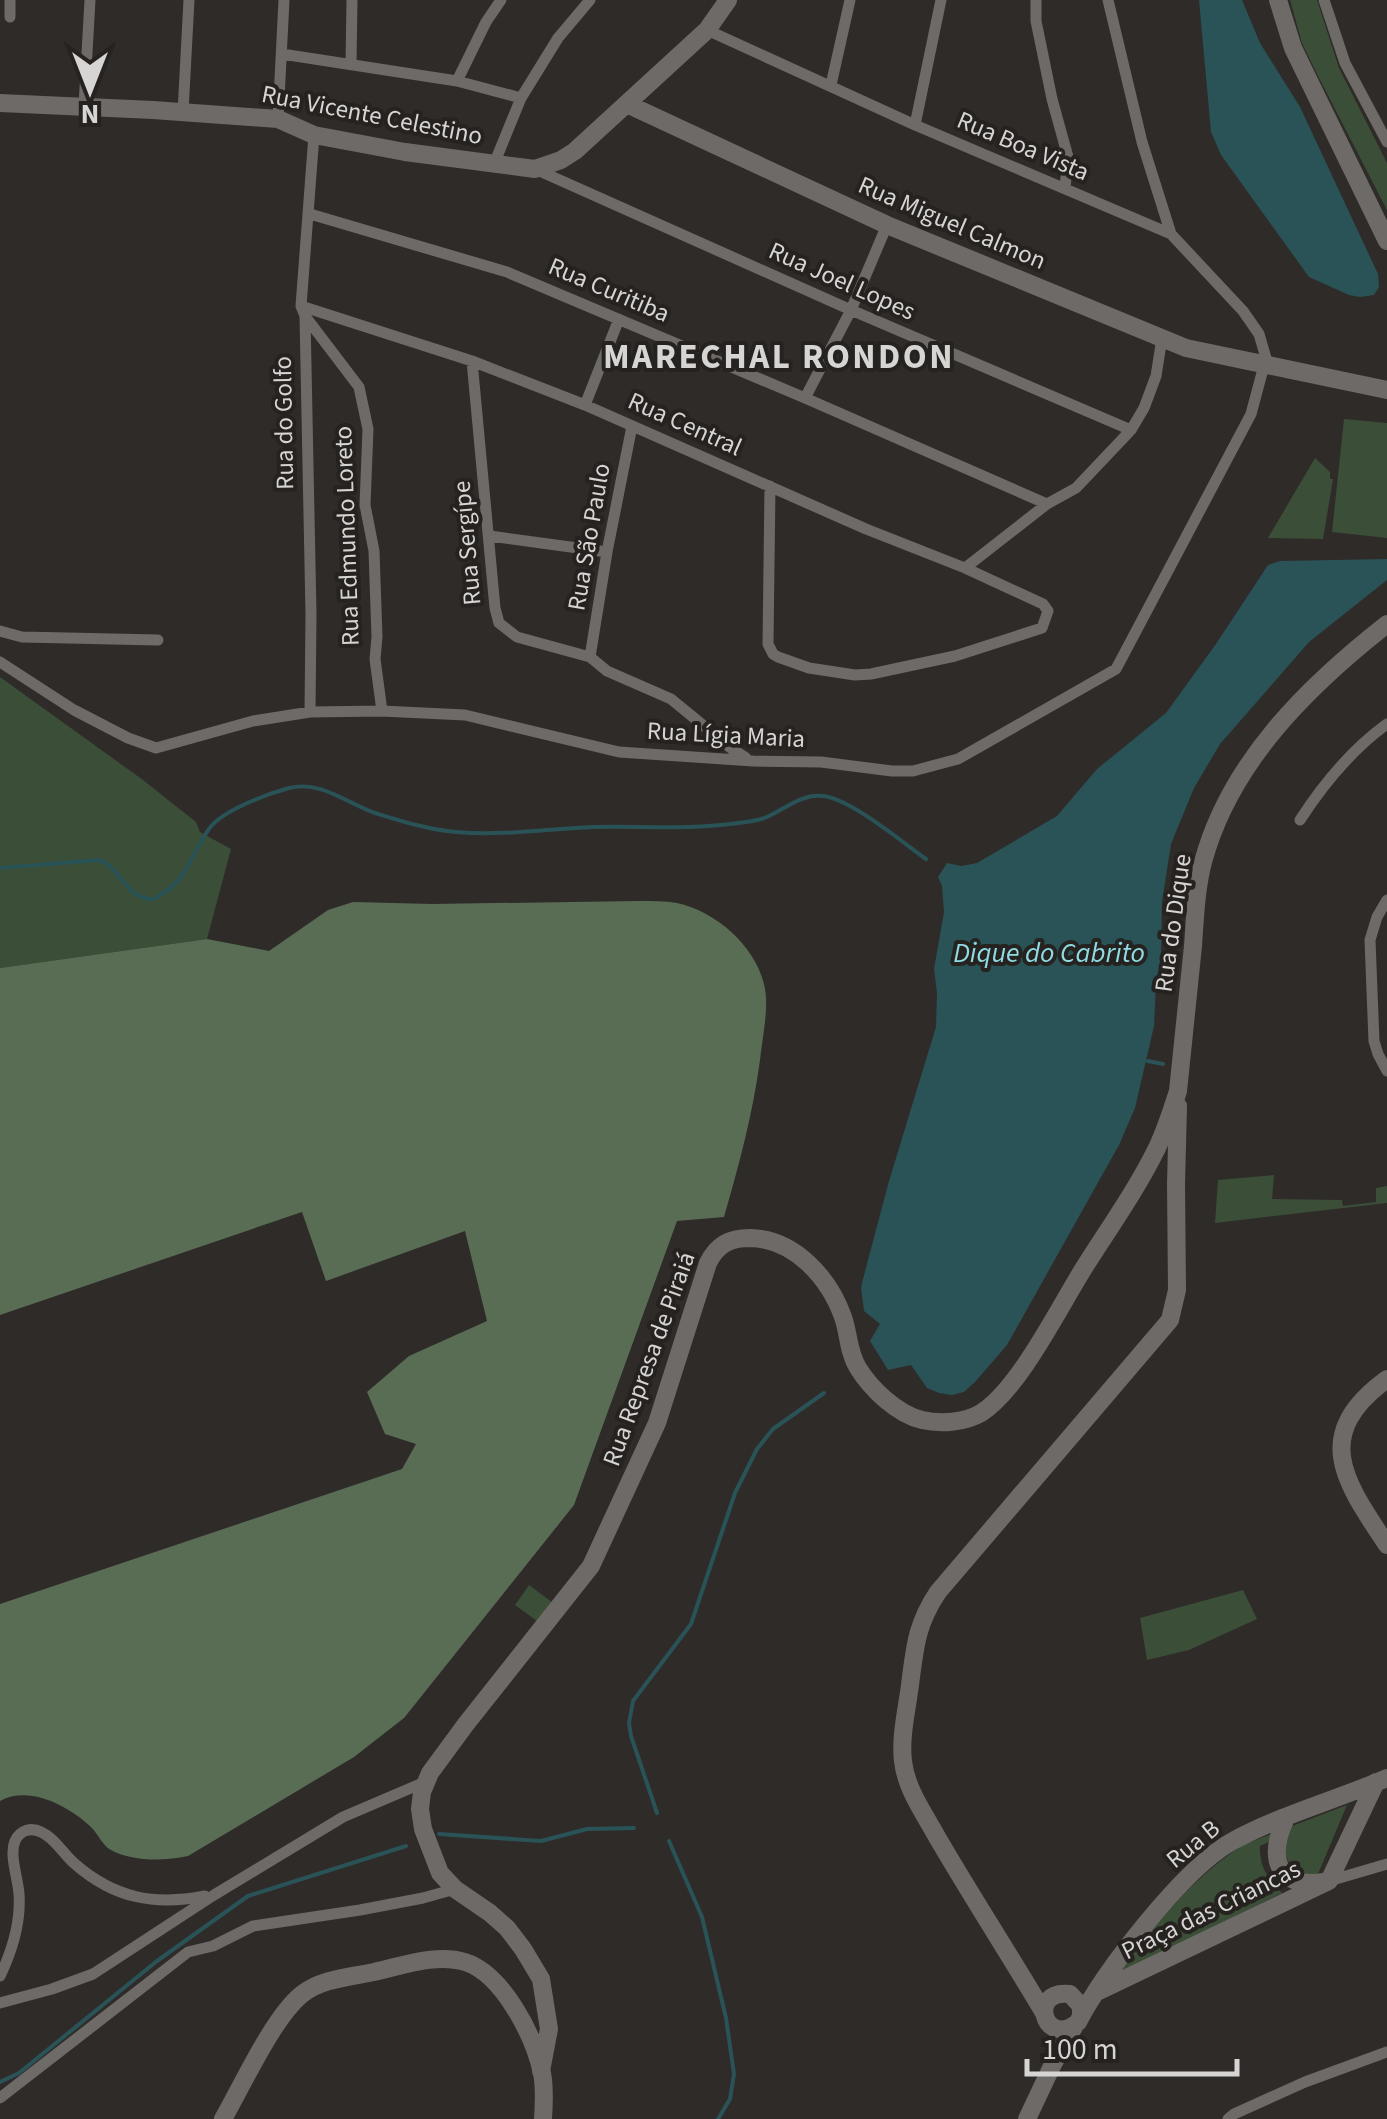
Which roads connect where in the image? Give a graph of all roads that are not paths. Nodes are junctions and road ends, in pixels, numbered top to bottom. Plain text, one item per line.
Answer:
1 (10, 0) edge
2 (90, 0) edge
3 (190, 0) edge
4 (284, 0) edge
5 (352, 0) edge
6 (500, 0) edge
7 (590, 0) edge
8 (728, 0) edge
9 (850, 0) edge
10 (941, 0) edge
11 (1036, 0) edge
12 (1108, 0) edge
13 (1278, 0) edge
14 (1324, 0) edge
15 (10, 17) dead end
16 (707, 30) junction
17 (282, 54) junction
18 (351, 64) junction
19 (458, 81) junction
20 (831, 85) junction
21 (520, 98) junction
22 (0, 103) edge
23 (627, 104) junction
24 (84, 106) junction
25 (183, 112) junction
26 (278, 120) junction
27 (915, 124) junction
28 (314, 135) junction
29 (1387, 142) edge
30 (494, 164) junction
31 (535, 169) junction
32 (1065, 188) junction
33 (310, 214) junction
34 (887, 225) junction
35 (1171, 234) junction
36 (1387, 242) edge
37 (851, 310) junction
38 (303, 311) junction
39 (619, 319) junction
40 (1162, 338) junction
41 (472, 360) junction
42 (1265, 365) junction
43 (1387, 390) edge
44 (805, 398) junction
45 (585, 405) junction
46 (632, 426) junction
47 (1131, 430) junction
48 (770, 486) junction
49 (1046, 504) junction
50 (490, 536) junction
51 (607, 552) junction
52 (965, 568) junction
53 (1387, 624) edge
54 (0, 631) edge
55 (158, 640) dead end
56 (590, 657) junction
57 (0, 662) edge
58 (382, 711) junction
59 (310, 712) junction
60 (1387, 724) edge
61 (753, 760) junction
62 (1300, 820) dead end
63 (1385, 906) edge
64 (1387, 1071) edge
65 (1178, 1090) junction
66 (1144, 1172) junction
67 (1176, 1184) junction
68 (1387, 1379) edge
69 (919, 1420) joint
70 (1387, 1545) edge
71 (1382, 1780) edge
72 (426, 1782) junction
73 (1286, 1818) junction
74 (1344, 1850) junction
75 (1387, 1864) edge
76 (1362, 1872) junction
77 (1329, 1882) junction
78 (455, 1889) junction
79 (214, 1895) junction
80 (1018, 1973) junction
81 (0, 1976) edge
82 (1067, 1993) junction
83 (1094, 1994) junction
84 (0, 2003) edge
85 (1045, 2016) junction
86 (1078, 2022) junction
87 (1387, 2052) edge
88 (1053, 2064) junction
89 (542, 2071) junction
90 (0, 2098) edge
91 (223, 2119) edge
92 (543, 2119) edge
93 (1026, 2119) edge
94 (1228, 2119) edge

1 - 15 street
2 - 24 street
3 - 25 street
4 - 17 street
5 - 18 street
6 - 19 street
7 - 21 street
8 - 16 street
9 - 20 street
10 - 27 street
11 - 32 street
12 - 35 street
13 - 36 street
14 - 29 street
16 - 20 street, Rua Boa Vista
16 - 23 street
17 - 18 street
17 - 26 street
18 - 19 street
19 - 21 street
20 - 27 street, Rua Boa Vista
21 - 30 street
22 - 24 street, Rua Vicente Celestino
23 - 31 street
23 - 34 street, Rua Miguel Calmon
24 - 25 street, Rua Vicente Celestino
25 - 26 street, Rua Vicente Celestino
26 - 28 street, Rua Vicente Celestino
27 - 32 street, Rua Boa Vista
28 - 30 street, Rua Vicente Celestino
28 - 33 street, Rua do Golfo
30 - 31 street, Rua Vicente Celestino
31 - 37 street, Rua Joel Lopes
32 - 35 street, Rua Boa Vista
33 - 38 street, Rua do Golfo
33 - 39 street, Rua Curitiba
34 - 37 street
34 - 40 street, Rua Miguel Calmon
35 - 42 street, Rua Boa Vista
37 - 44 street
37 - 47 street, Rua Joel Lopes
38 - 41 street, Rua Central
38 - 58 street, Rua Edmundo Loreto
38 - 59 street, Rua do Golfo
39 - 44 street, Rua Curitiba
39 - 45 street
40 - 42 street, Rua Miguel Calmon
40 - 47 street
41 - 45 street, Rua Central
41 - 50 street, Rua Sergípe
42 - 43 street, Rua Miguel Calmon
42 - 61 street, Rua Lígia Maria
44 - 49 street, Rua Curitiba
45 - 46 street, Rua Central
46 - 48 street, Rua Central
46 - 51 street, Rua São Paulo
47 - 49 street
48 - 52 street, Rua Central
48 - 52 street, Rua Central
49 - 52 street
50 - 51 street
50 - 56 street, Rua Sergípe
51 - 56 street, Rua São Paulo
53 - 65 street, Rua do Dique
54 - 55 street
56 - 61 street, Rua Sergípe
57 - 59 street, Rua Lígia Maria
58 - 59 street, Rua Lígia Maria
58 - 61 street, Rua Lígia Maria
60 - 62 street
63 - 64 street
65 - 66 street, Rua do Dique
65 - 67 street
66 - 67 street
66 - 69 street, Rua do Dique
67 - 80 street
68 - 70 street
69 - 72 street, Rua Represa de Piraiá
71 - 73 street, Rua B
71 - 74 street, Praça das Criancas
72 - 78 street
72 - 79 street
73 - 77 street
73 - 83 street, Rua B
74 - 76 street
74 - 77 street, Praça das Criancas
75 - 76 street
76 - 77 street
77 - 83 street, Praça das Criancas
78 - 89 street
78 - 90 street
79 - 81 street
79 - 84 street
80 - 82 street
80 - 85 street
82 - 83 street
82 - 85 street
82 - 86 street
83 - 86 street
85 - 86 street
85 - 88 street
86 - 88 street
87 - 94 street
88 - 93 street
89 - 91 street
89 - 92 street

